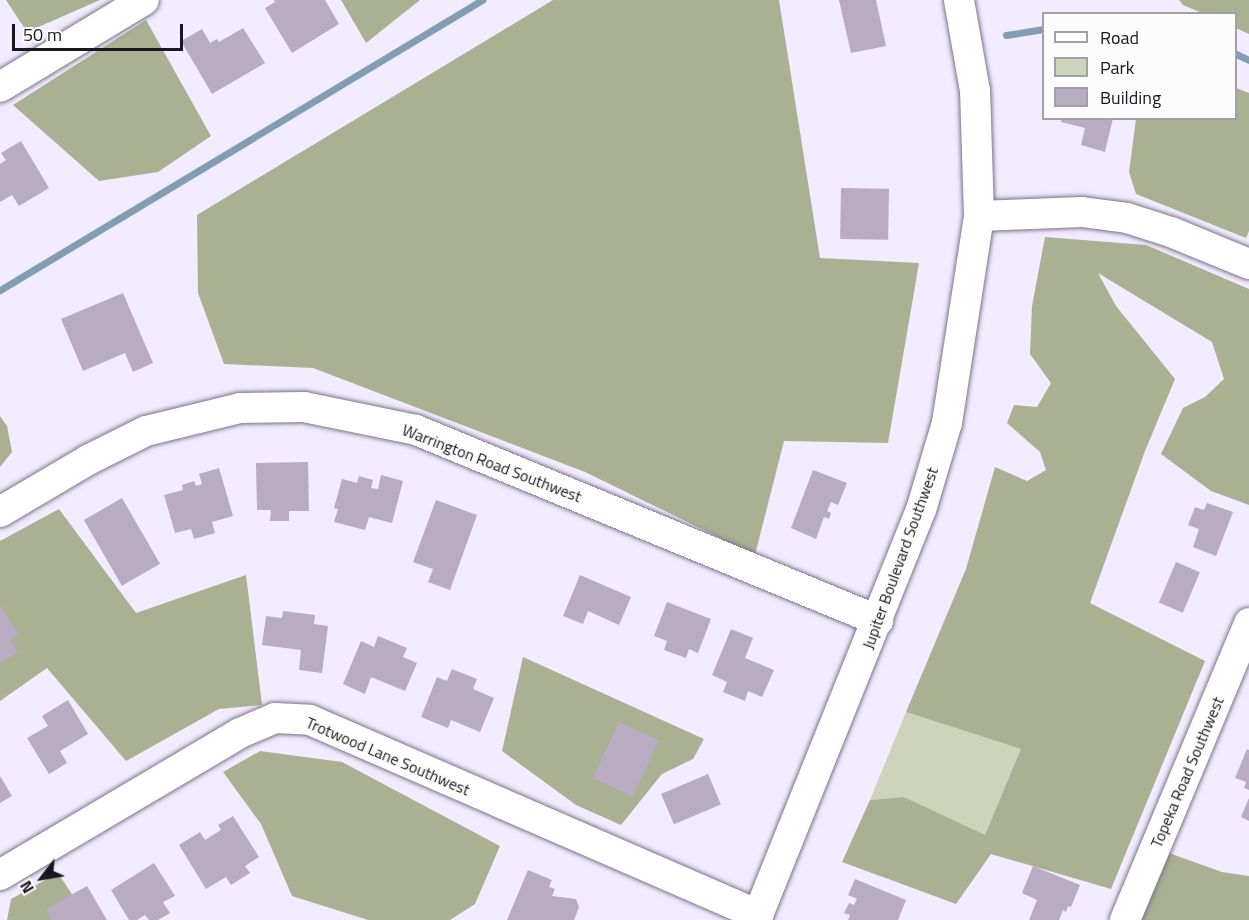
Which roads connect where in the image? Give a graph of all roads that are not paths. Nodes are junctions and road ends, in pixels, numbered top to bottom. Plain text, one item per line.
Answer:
1 (144, 0) edge
2 (959, 0) edge
3 (0, 87) edge
4 (979, 216) junction
5 (1249, 264) edge
6 (0, 512) edge
7 (878, 620) junction
8 (1249, 623) edge
9 (1242, 659) edge
10 (0, 876) edge
11 (757, 917) edge
12 (1125, 920) edge

1 - 3 street
2 - 4 street, Jupiter Boulevard Southwest
4 - 5 street
4 - 7 street, Jupiter Boulevard Southwest
6 - 7 street, Warrington Road Southwest
7 - 11 street, Jupiter Boulevard Southwest
8 - 9 street, Topeka Road Southwest
9 - 12 street, Topeka Road Southwest
10 - 11 street, Trotwood Lane Southwest

